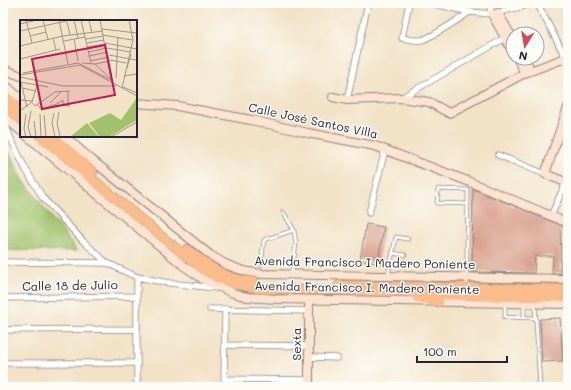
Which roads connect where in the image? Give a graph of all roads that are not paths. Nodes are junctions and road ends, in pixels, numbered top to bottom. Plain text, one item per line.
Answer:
1 (368, 3) edge
2 (409, 3) edge
3 (430, 3) edge
4 (489, 3) edge
5 (536, 3) edge
6 (470, 12) junction
7 (495, 14) junction
8 (505, 31) edge
9 (505, 40) edge
10 (567, 57) edge
11 (524, 66) edge
12 (526, 66) edge
13 (3, 69) edge
14 (528, 71) junction
15 (20, 76) edge
16 (3, 83) edge
17 (3, 94) edge
18 (333, 97) dead end
19 (20, 98) edge
20 (401, 98) junction
21 (347, 100) junction
22 (137, 103) edge
23 (3, 106) edge
24 (568, 107) edge
25 (20, 109) edge
26 (20, 119) edge
27 (4, 120) edge
28 (20, 130) edge
29 (28, 137) edge
30 (41, 137) edge
31 (53, 137) edge
32 (65, 137) edge
33 (385, 150) junction
34 (498, 155) dead end
35 (545, 174) junction
36 (567, 183) edge
37 (468, 204) junction
38 (284, 212) dead end
39 (369, 213) dead end
40 (551, 216) junction
41 (568, 223) edge
42 (294, 230) junction
43 (408, 239) dead end
44 (392, 253) junction
45 (405, 255) dead end
46 (3, 262) edge
47 (107, 263) junction
48 (261, 264) dead end
49 (292, 275) junction
50 (137, 276) junction
51 (387, 276) junction
52 (568, 279) edge
53 (222, 288) junction
54 (568, 289) edge
55 (404, 292) junction
56 (469, 292) junction
57 (137, 296) junction
58 (568, 297) edge
59 (3, 298) edge
60 (309, 300) junction
61 (524, 300) junction
62 (550, 300) junction
63 (439, 302) junction
64 (505, 303) junction
65 (535, 304) junction
66 (568, 304) edge
67 (210, 309) dead end
68 (225, 309) junction
69 (309, 311) junction
70 (524, 318) junction
71 (536, 318) junction
72 (137, 329) junction
73 (3, 330) edge
74 (225, 345) junction
75 (309, 346) junction
76 (309, 357) junction
77 (337, 358) dead end
78 (3, 363) edge
79 (137, 363) junction
80 (224, 379) junction
81 (309, 383) edge
82 (137, 387) edge
83 (224, 387) edge
84 (540, 387) edge

1 - 21 street
2 - 6 street
3 - 6 street
4 - 7 street
5 - 7 street
5 - 10 street
6 - 7 street
7 - 8 street
9 - 20 street
10 - 14 street
11 - 14 street
12 - 14 street
13 - 15 street
14 - 20 street
16 - 19 street
17 - 25 main road
18 - 21 street
20 - 21 street
22 - 33 street, Calle José Santos Villa
23 - 26 main road
24 - 35 street
27 - 28 street
27 - 47 street
29 - 53 street, Avenida Francisco I. Madero Poniente
30 - 55 main road, Avenida Francisco I. Madero Poniente
31 - 56 main road, Avenida Francisco I. Madero Poniente
32 - 49 street, Avenida Francisco I Madero Poniente
33 - 39 street
33 - 40 street, Calle José Santos Villa
34 - 35 street
35 - 36 street
36 - 40 street
37 - 37 lane
37 - 56 lane
38 - 42 lane
40 - 41 street, Calle José Santos Villa
42 - 48 lane
42 - 49 lane
43 - 44 lane
44 - 45 lane
44 - 51 lane
46 - 47 street
47 - 50 street
49 - 51 street, Avenida Francisco I Madero Poniente
50 - 53 street
50 - 57 street
51 - 56 street, Avenida Francisco I Madero Poniente
52 - 56 street, Avenida Francisco I Madero Poniente
53 - 60 street, Avenida Francisco I. Madero Poniente
54 - 56 main road, Avenida Francisco I. Madero Poniente
55 - 56 main road, Avenida Francisco I. Madero Poniente
55 - 63 main road
56 - 61 main road, Avenida Francisco I. Madero Poniente
56 - 63 street, Avenida Francisco I. Madero Poniente
56 - 64 street, Avenida Francisco I. Madero Poniente
57 - 59 street, Calle 18 de Julio
57 - 72 street
58 - 62 main road, Avenida Francisco I. Madero Poniente
60 - 63 street, Avenida Francisco I. Madero Poniente
60 - 69 street, Sexta
61 - 62 main road, Avenida Francisco I. Madero Poniente
61 - 64 street, Avenida Francisco I. Madero Poniente
61 - 65 street, Avenida Francisco I. Madero Poniente
61 - 70 lane
62 - 65 street, Avenida Francisco I. Madero Poniente
62 - 66 street, Avenida Francisco I. Madero Poniente
64 - 70 lane
65 - 71 lane
67 - 68 street
68 - 69 street
68 - 74 street
69 - 75 street, Sexta
70 - 71 lane
71 - 84 lane
72 - 73 street
72 - 79 street
74 - 75 street
74 - 80 street
75 - 76 street, Sexta
76 - 77 street
76 - 81 street, Sexta
78 - 79 street
79 - 82 street
80 - 81 street
80 - 83 street

